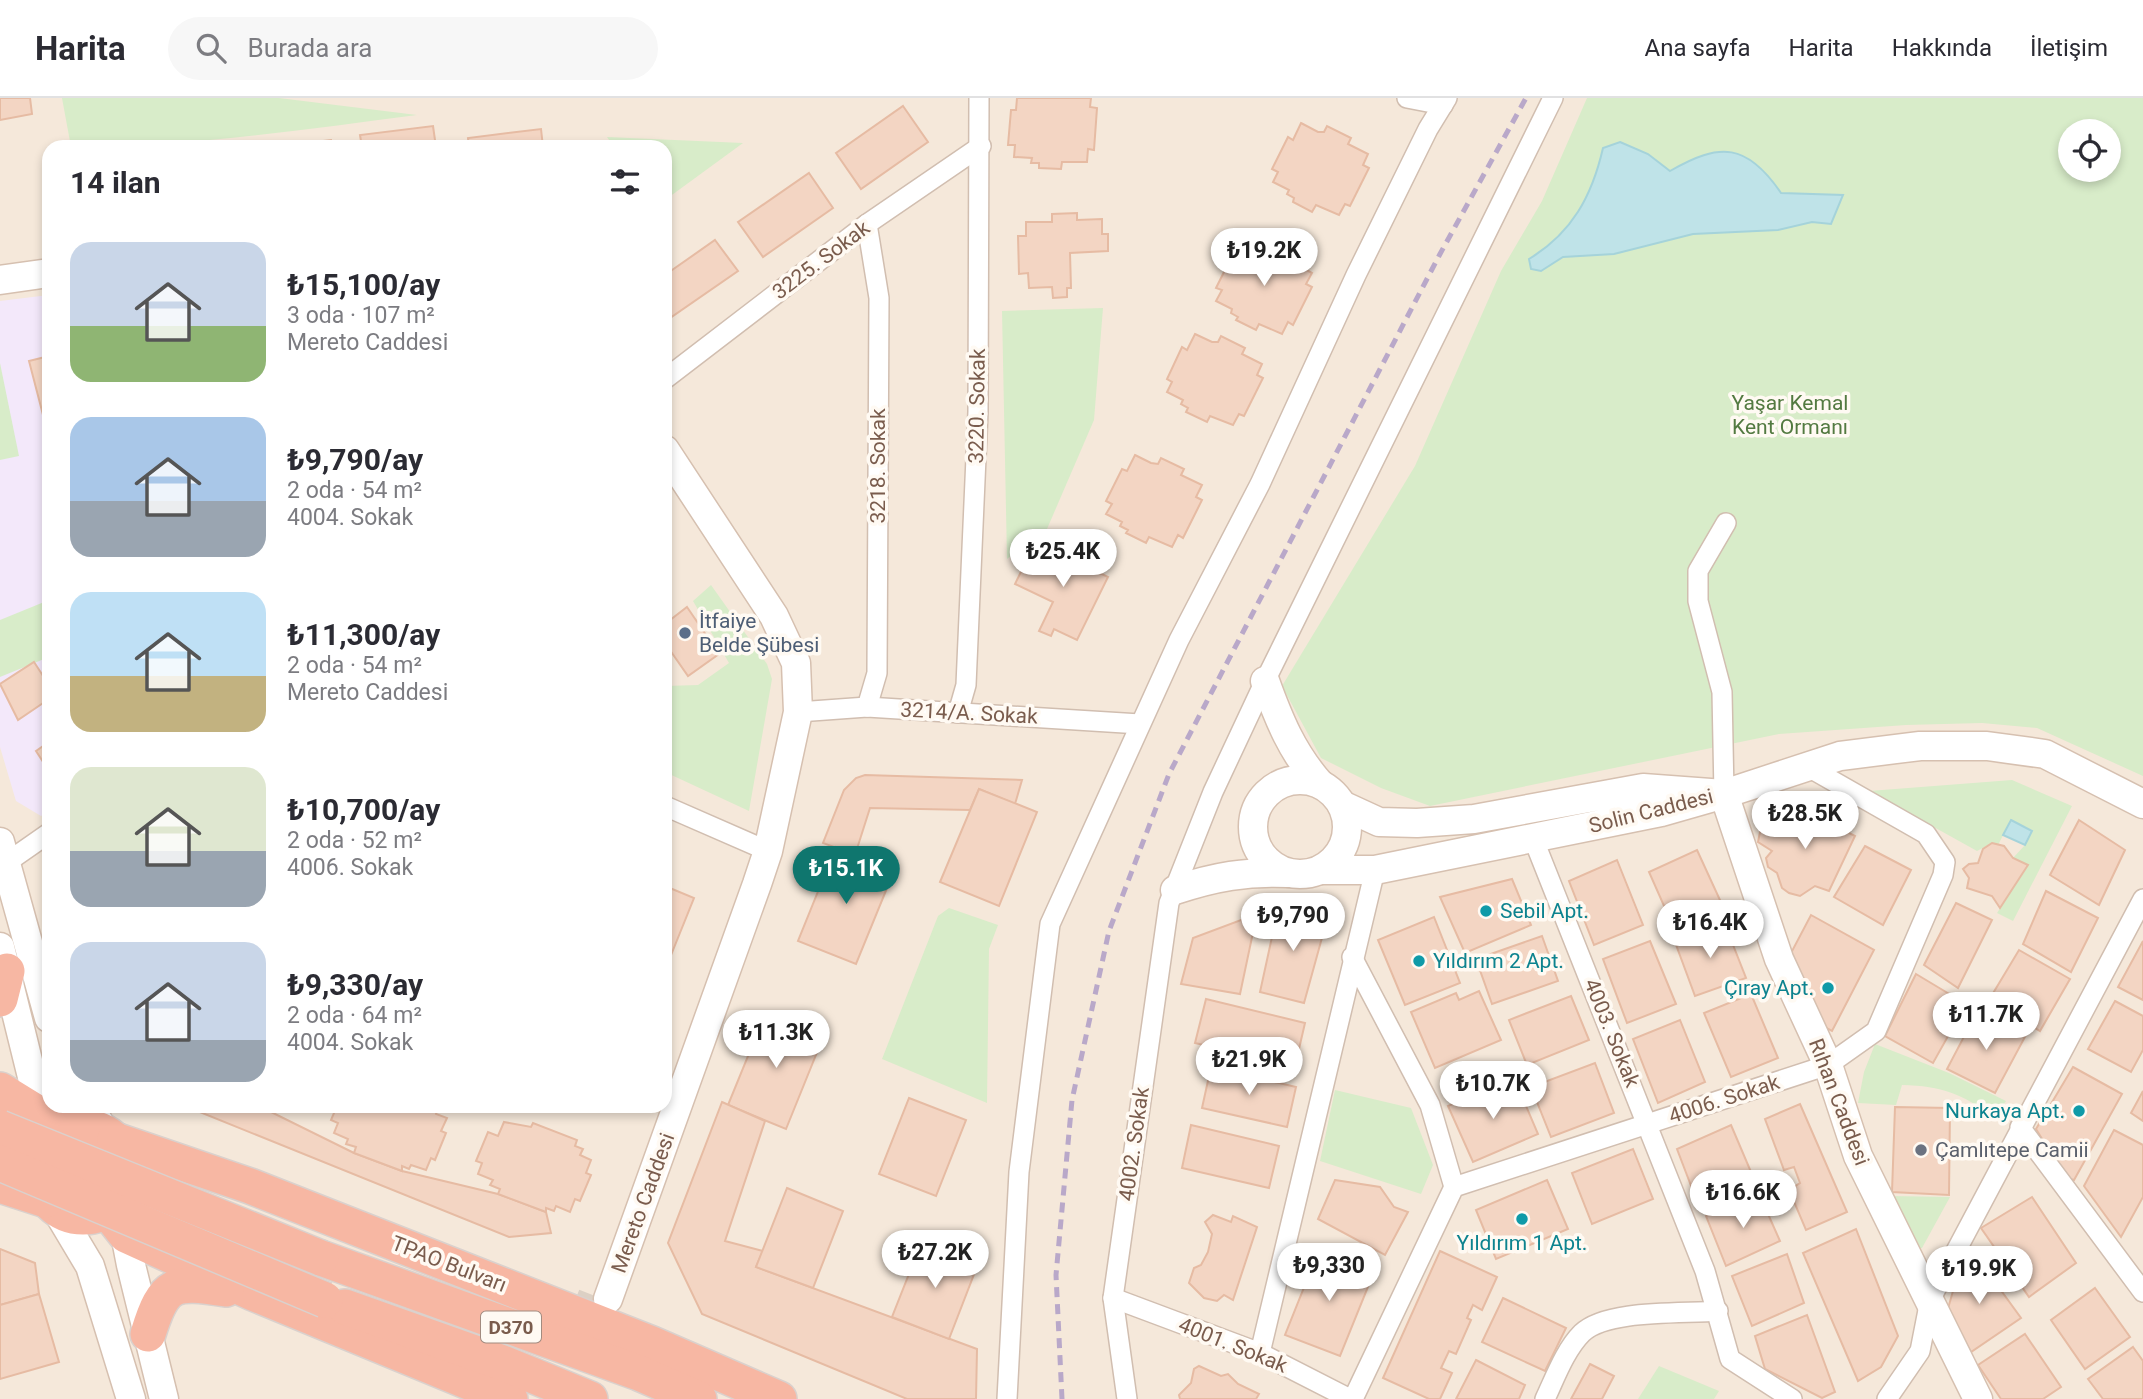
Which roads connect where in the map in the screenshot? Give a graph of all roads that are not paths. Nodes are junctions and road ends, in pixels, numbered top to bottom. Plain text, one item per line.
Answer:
1 (979, 98) edge
2 (1407, 98) edge
3 (1553, 98) edge
4 (1445, 101) edge
5 (981, 146) junction
6 (867, 224) junction
7 (42, 274) edge
8 (0, 280) edge
9 (672, 374) edge
10 (672, 461) edge
11 (1726, 523) dead end
12 (1265, 681) junction
13 (867, 708) junction
14 (798, 712) junction
15 (958, 713) junction
16 (1140, 724) junction
17 (1810, 768) junction
18 (1320, 784) junction
19 (1724, 794) junction
20 (1342, 804) junction
21 (2143, 804) edge
22 (672, 809) edge
23 (42, 836) edge
24 (1533, 838) junction
25 (768, 851) junction
26 (3, 852) edge
27 (1320, 870) junction
28 (1375, 870) junction
29 (1289, 873) junction
30 (1175, 890) junction
31 (2143, 899) edge
32 (1352, 957) junction
33 (2, 972) edge
34 (42, 993) edge
35 (1828, 1065) junction
36 (672, 1082) edge
37 (0, 1090) edge
38 (42, 1095) edge
39 (672, 1105) edge
40 (42, 1109) edge
41 (661, 1113) edge
42 (669, 1113) edge
43 (54, 1114) edge
44 (103, 1121) edge
45 (1649, 1123) junction
46 (2020, 1127) junction
47 (0, 1128) edge
48 (0, 1163) edge
49 (0, 1185) edge
50 (1454, 1186) junction
51 (51, 1205) junction
52 (117, 1215) junction
53 (2140, 1279) edge
54 (253, 1293) junction
55 (1113, 1298) junction
56 (1930, 1300) junction
57 (1718, 1311) junction
58 (148, 1334) junction
59 (1260, 1353) junction
60 (131, 1399) edge
61 (164, 1399) edge
62 (510, 1399) edge
63 (590, 1399) edge
64 (699, 1399) edge
65 (779, 1399) edge
66 (1007, 1399) edge
67 (1127, 1399) edge
68 (1351, 1399) edge
69 (1545, 1399) edge
70 (1792, 1399) edge
71 (1887, 1399) edge
72 (1978, 1399) edge

1 - 5 street, 3220. Sokak
2 - 4 street
3 - 12 street, 4002. Sokak
4 - 16 street
5 - 6 street, 3225. Sokak
5 - 15 street, 3220. Sokak
6 - 9 street, 3225. Sokak
6 - 13 street, 3218. Sokak
7 - 8 street
10 - 14 street, Mereto Caddesi
11 - 19 street
12 - 18 street
12 - 30 street, 4002. Sokak
13 - 14 street, 3214/A. Sokak
13 - 15 street, 3214/A. Sokak
14 - 25 street, Mereto Caddesi
15 - 16 street, 3214/A. Sokak
16 - 66 street
17 - 19 street
17 - 21 street
17 - 35 street, 4006. Sokak
18 - 20 street
18 - 29 street
19 - 20 street, Solin Caddesi
19 - 24 street, Solin Caddesi
19 - 35 street, Rıhan Caddesi
20 - 27 street
22 - 25 street
23 - 26 street
24 - 28 street, Solin Caddesi
24 - 45 street, 4003. Sokak
25 - 36 street
25 - 39 street, Mereto Caddesi
26 - 34 street
27 - 28 street, Solin Caddesi
27 - 29 street
28 - 32 street
29 - 30 street
30 - 55 street, 4002. Sokak
31 - 46 street
32 - 50 street
32 - 59 street
33 - 38 street
35 - 45 street, 4006. Sokak
35 - 56 street, Rıhan Caddesi
37 - 40 highway
41 - 42 street, Mereto Caddesi
43 - 44 highway, TPAO Bulvarı
43 - 51 highway
44 - 52 highway
44 - 65 highway, TPAO Bulvarı
45 - 50 street, 4006. Sokak
45 - 57 street, 4003. Sokak
46 - 53 street
46 - 56 street
47 - 64 highway, D370, bridge
48 - 63 highway, D370, bridge
49 - 51 highway
50 - 68 street
51 - 52 highway
51 - 60 street
52 - 54 highway
52 - 58 street
54 - 58 highway
54 - 62 highway
55 - 59 street, 4001. Sokak
55 - 67 street, 4002. Sokak
56 - 71 street
56 - 72 street, Rıhan Caddesi
57 - 69 street
57 - 70 street, 4003. Sokak
58 - 61 street
59 - 68 street, 4001. Sokak

